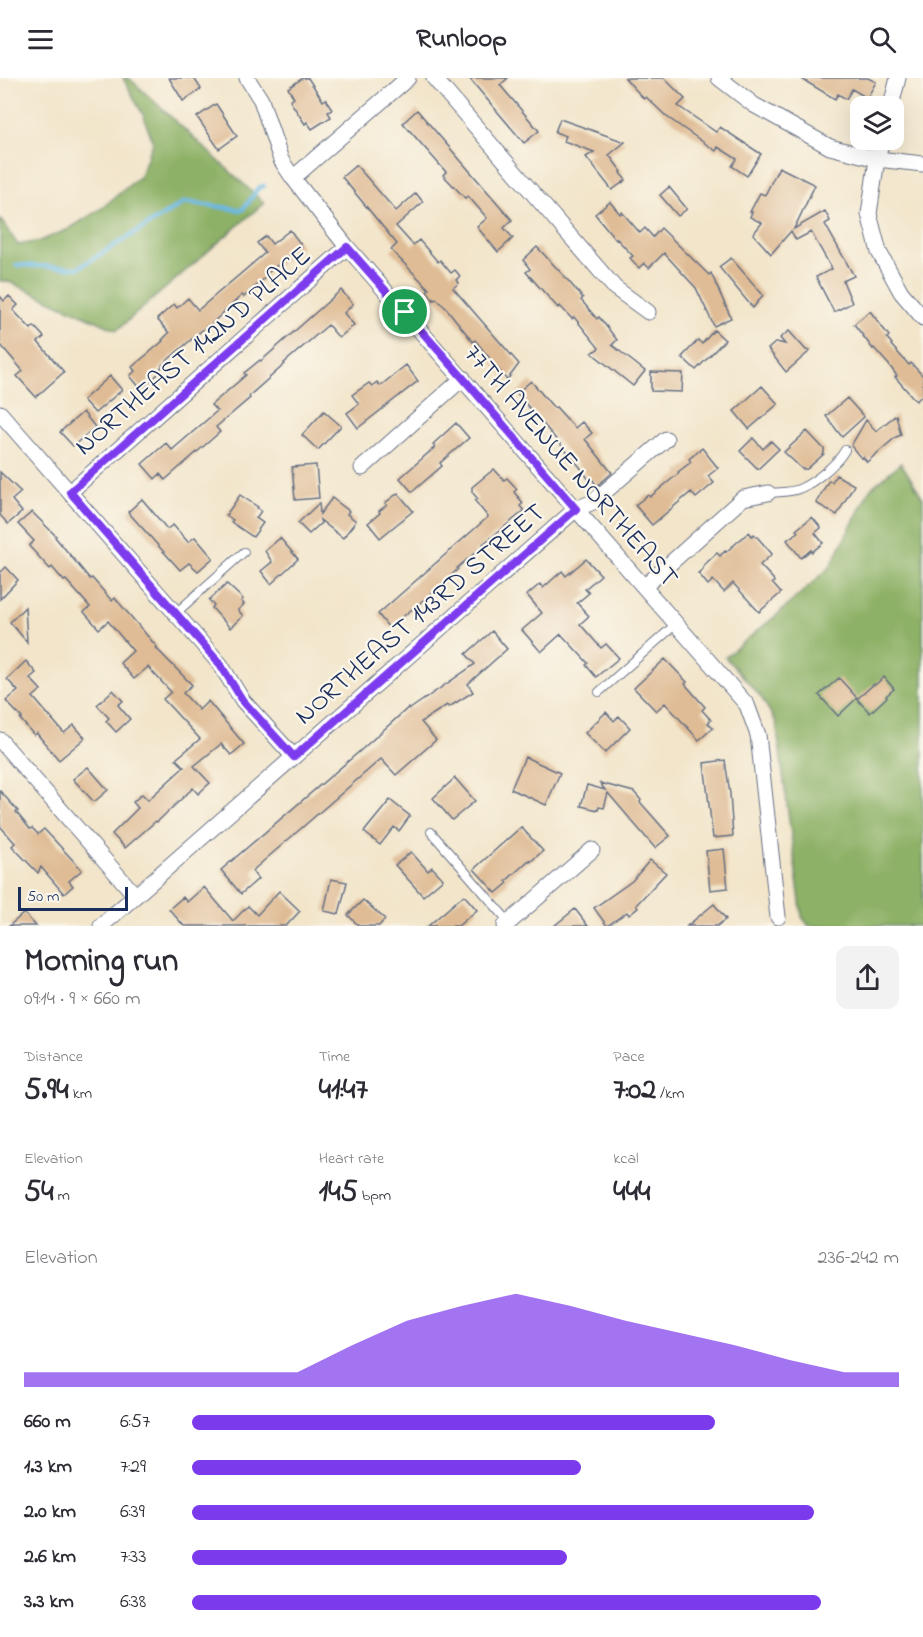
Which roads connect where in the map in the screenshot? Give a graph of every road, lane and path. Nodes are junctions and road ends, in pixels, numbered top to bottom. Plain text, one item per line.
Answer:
1 (247, 78) edge
2 (408, 78) edge
3 (434, 78) edge
4 (719, 78) edge
5 (898, 78) edge
6 (894, 96) edge
7 (879, 150) edge
8 (877, 159) junction
9 (923, 164) edge
10 (293, 178) junction
11 (347, 247) junction
12 (648, 312) dead end
13 (923, 318) edge
14 (463, 378) junction
15 (0, 413) edge
16 (666, 439) dead end
17 (845, 450) dead end
18 (362, 468) dead end
19 (70, 492) junction
20 (768, 493) joint
21 (576, 509) junction
22 (244, 552) dead end
23 (644, 587) junction
24 (176, 613) junction
25 (676, 624) junction
26 (599, 692) dead end
27 (0, 740) edge
28 (294, 757) junction
29 (431, 832) dead end
30 (592, 850) dead end
31 (135, 895) junction
32 (777, 923) edge
33 (507, 924) edge
34 (101, 926) edge

1 - 10 street, 77TH AVENUE NORTHEAST
2 - 10 street
3 - 12 street
4 - 8 street
5 - 6 street
7 - 8 street
8 - 9 street
8 - 13 street
10 - 11 street, 77TH AVENUE NORTHEAST
11 - 14 street, 77TH AVENUE NORTHEAST
11 - 19 street, NORTHEAST 142ND PLACE
14 - 18 street
14 - 21 street, 77TH AVENUE NORTHEAST
15 - 19 street
16 - 21 street, NORTHEAST 143RD STREET
17 - 20 lane
19 - 24 street
20 - 23 street
21 - 23 street, 77TH AVENUE NORTHEAST
21 - 28 street, NORTHEAST 143RD STREET
22 - 24 lane
23 - 25 street, 77TH AVENUE NORTHEAST
24 - 28 street
25 - 26 lane
25 - 32 street, 77TH AVENUE NORTHEAST
27 - 31 street
28 - 31 street, NORTHEAST 143RD STREET
29 - 33 lane
30 - 33 street
31 - 34 street, NORTHEAST 143RD STREET

